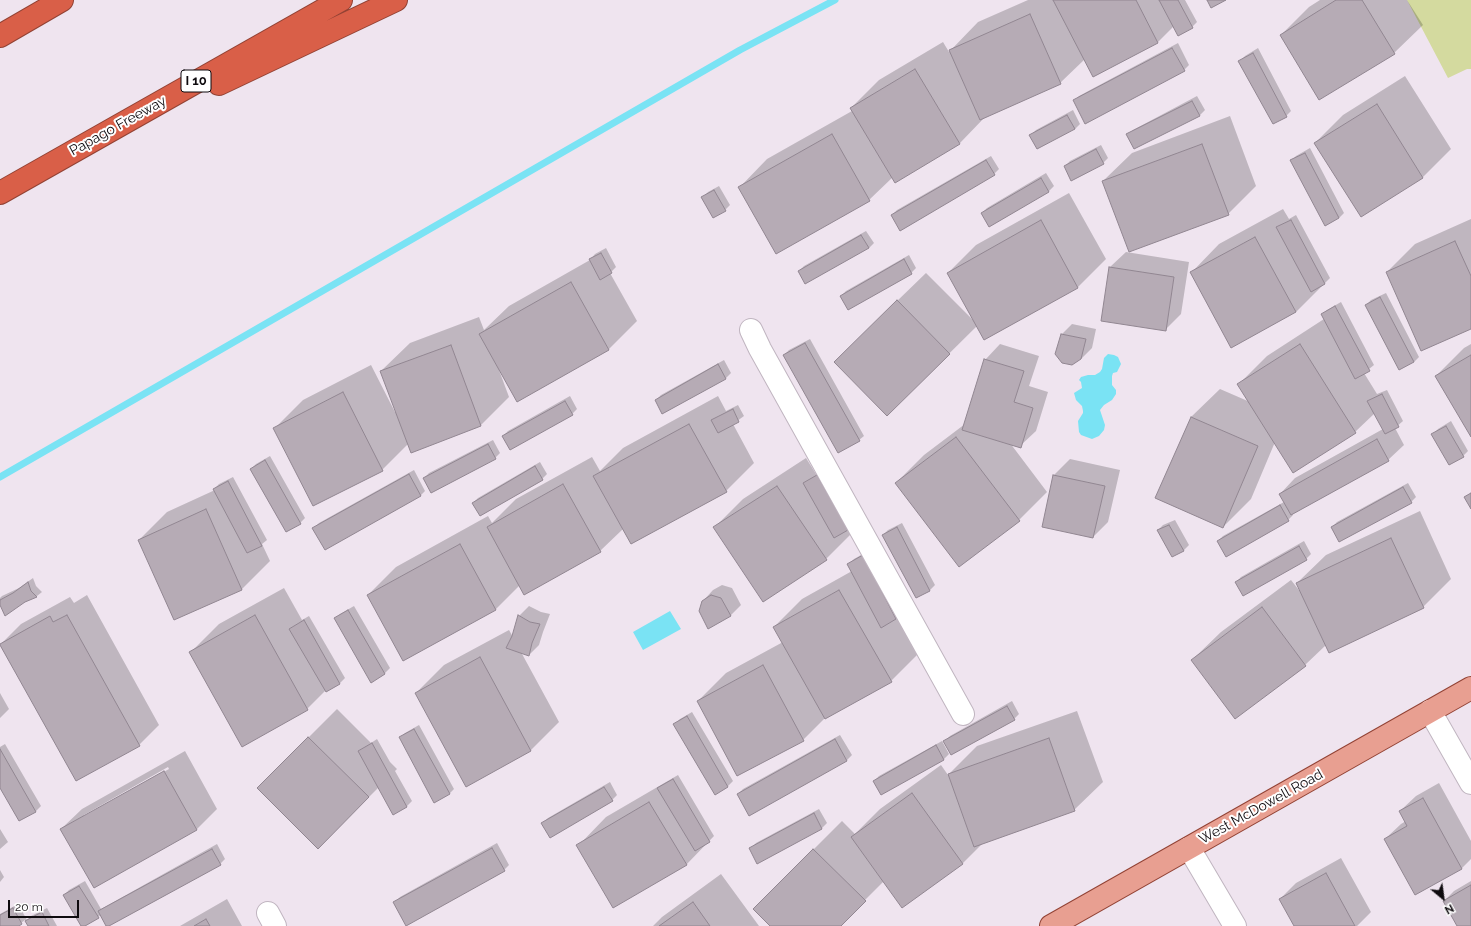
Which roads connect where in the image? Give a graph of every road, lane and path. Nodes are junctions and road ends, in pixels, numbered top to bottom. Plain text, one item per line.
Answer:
1 (62, 0) edge
2 (341, 0) edge
3 (396, 0) edge
4 (0, 36) edge
5 (52, 163) junction
6 (0, 193) edge
7 (751, 330) dead end
8 (1471, 688) edge
9 (1430, 711) junction
10 (963, 714) dead end
11 (1471, 783) edge
12 (1189, 848) junction
13 (1051, 926) edge
14 (1235, 926) edge

1 - 4 highway
2 - 5 highway, Papago Freeway / I 10
3 - 5 highway
5 - 6 highway, Papago Freeway / I 10
7 - 10 street
8 - 9 main road, West McDowell Road
9 - 11 street
9 - 12 main road, West McDowell Road
12 - 13 main road, West McDowell Road
12 - 14 street

